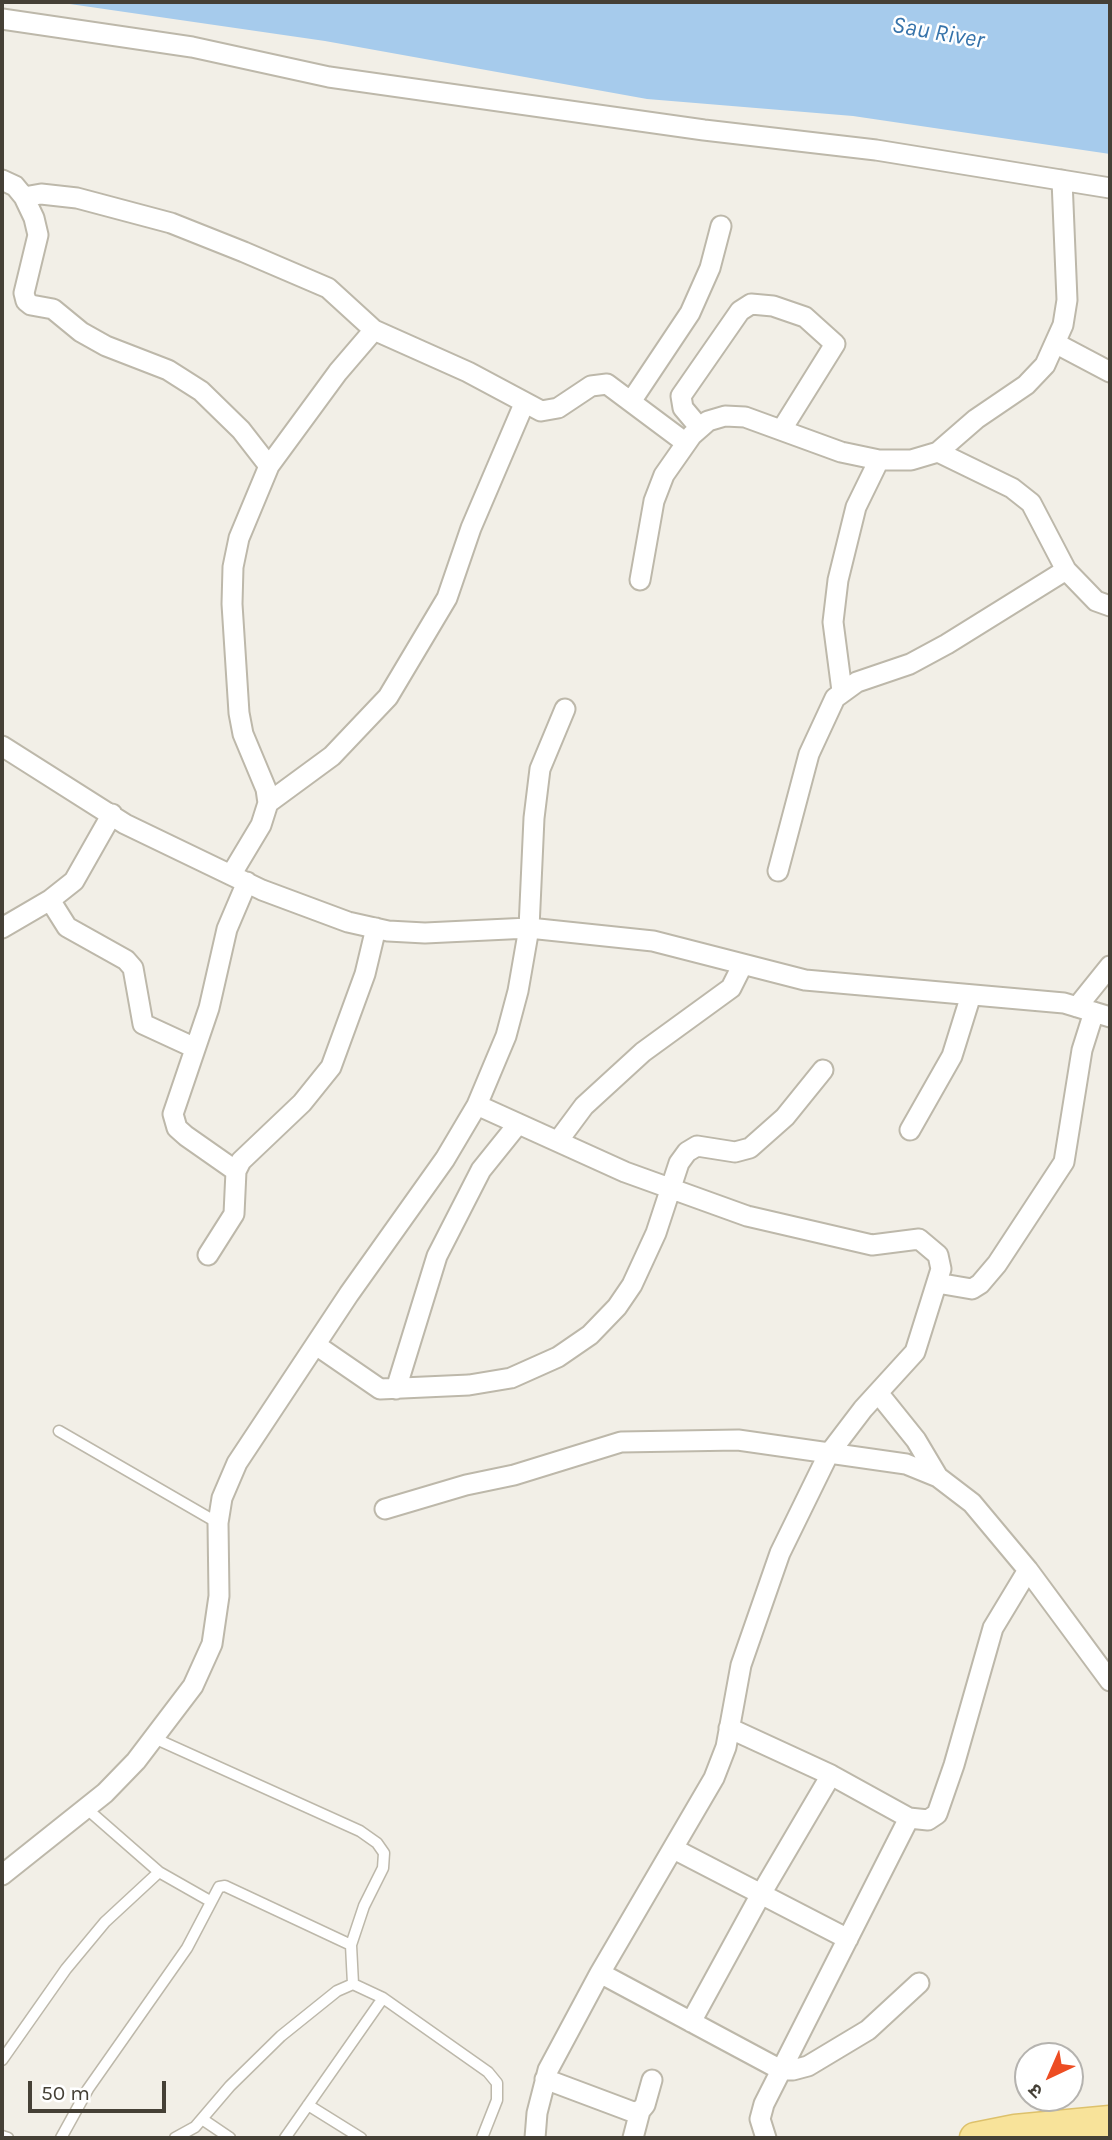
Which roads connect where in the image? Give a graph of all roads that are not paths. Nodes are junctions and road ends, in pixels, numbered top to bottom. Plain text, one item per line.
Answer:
1 (2, 19) edge
2 (2, 180) edge
3 (1062, 180) junction
4 (1110, 188) edge
5 (24, 197) junction
6 (721, 226) dead end
7 (374, 330) junction
8 (1057, 344) junction
9 (1110, 372) edge
10 (632, 401) junction
11 (524, 404) junction
12 (699, 427) junction
13 (782, 429) junction
14 (686, 443) junction
15 (937, 452) junction
16 (879, 460) junction
17 (269, 467) junction
18 (1066, 570) junction
19 (640, 580) dead end
20 (1110, 606) edge
21 (842, 691) junction
22 (565, 709) dead end
23 (2, 746) edge
24 (268, 803) junction
25 (112, 814) junction
26 (778, 871) dead end
27 (239, 879) junction
28 (50, 900) junction
29 (2, 928) edge
30 (376, 928) junction
31 (529, 928) junction
32 (743, 964) junction
33 (1110, 966) edge
34 (971, 995) junction
35 (1094, 1012) edge
36 (195, 1048) junction
37 (823, 1070) dead end
38 (477, 1105) junction
39 (519, 1124) junction
40 (909, 1130) dead end
41 (558, 1142) junction
42 (236, 1171) junction
43 (672, 1190) junction
44 (208, 1255) dead end
45 (937, 1283) junction
46 (316, 1345) junction
47 (396, 1389) junction
48 (879, 1394) junction
49 (59, 1431) dead end
50 (828, 1455) junction
51 (938, 1477) junction
52 (385, 1509) dead end
53 (218, 1523) junction
54 (1028, 1570) junction
55 (1110, 1681) edge
56 (729, 1728) junction
57 (154, 1738) junction
58 (831, 1774) junction
59 (87, 1809) junction
60 (909, 1818) junction
61 (674, 1849) junction
62 (159, 1872) junction
63 (2, 1875) edge
64 (761, 1894) junction
65 (210, 1901) junction
66 (848, 1939) junction
67 (351, 1945) junction
68 (600, 1973) junction
69 (919, 1983) dead end
70 (353, 1984) junction
71 (383, 1997) junction
72 (691, 2022) junction
73 (2, 2060) edge
74 (781, 2070) junction
75 (545, 2079) junction
76 (652, 2080) dead end
77 (308, 2105) junction
78 (640, 2111) junction
79 (1110, 2121) edge
80 (197, 2128) edge
81 (2, 2136) edge
82 (8, 2138) edge
83 (61, 2138) edge
84 (175, 2138) edge
85 (230, 2138) edge
86 (285, 2138) edge
87 (361, 2138) edge
88 (482, 2138) edge
89 (535, 2138) edge
90 (633, 2138) edge
91 (766, 2138) edge
92 (975, 2138) edge

1 - 3 street
2 - 5 street
3 - 4 street
3 - 8 street
5 - 7 street
5 - 17 street
6 - 10 street
7 - 11 street
7 - 17 street
8 - 9 street
8 - 15 street
10 - 11 street
10 - 14 street
11 - 24 street
12 - 13 street
12 - 13 street
12 - 14 street
13 - 16 street
14 - 19 street
15 - 16 street
15 - 18 street
16 - 21 street
17 - 24 street
18 - 20 street
18 - 21 street
21 - 26 street
22 - 31 street
23 - 25 street
24 - 27 street
25 - 27 street
25 - 28 street
27 - 30 street
27 - 36 street
28 - 29 street
28 - 36 street
30 - 31 street
30 - 42 street
31 - 32 street
31 - 38 street
32 - 34 street
32 - 41 street
33 - 35 street
34 - 35 street
34 - 40 street
35 - 45 street
36 - 42 street
37 - 43 street
38 - 39 street
38 - 46 street
39 - 41 street
39 - 47 street
41 - 43 street
42 - 44 street
43 - 45 street
43 - 47 street
45 - 48 street
46 - 47 street
46 - 53 street
48 - 50 street
48 - 51 street
49 - 53 lane
50 - 51 street
50 - 52 street
50 - 56 street
51 - 54 street
53 - 57 street
54 - 55 street
54 - 60 street
56 - 58 street
56 - 61 street
57 - 59 street
57 - 67 lane
58 - 60 street
58 - 64 street
59 - 62 lane
59 - 63 street
60 - 66 street
61 - 64 street
61 - 68 street
62 - 65 lane
62 - 73 lane
64 - 66 street
64 - 72 street
65 - 67 lane
65 - 83 lane
66 - 74 street
67 - 70 lane
68 - 72 street
68 - 75 street
69 - 74 street
70 - 71 lane
70 - 80 lane
71 - 77 lane
71 - 88 lane
72 - 74 street
74 - 91 street
75 - 78 street
75 - 89 street
76 - 78 street
77 - 86 lane
77 - 87 lane
78 - 90 street
79 - 92 main road
80 - 84 lane
80 - 85 lane
81 - 82 lane

